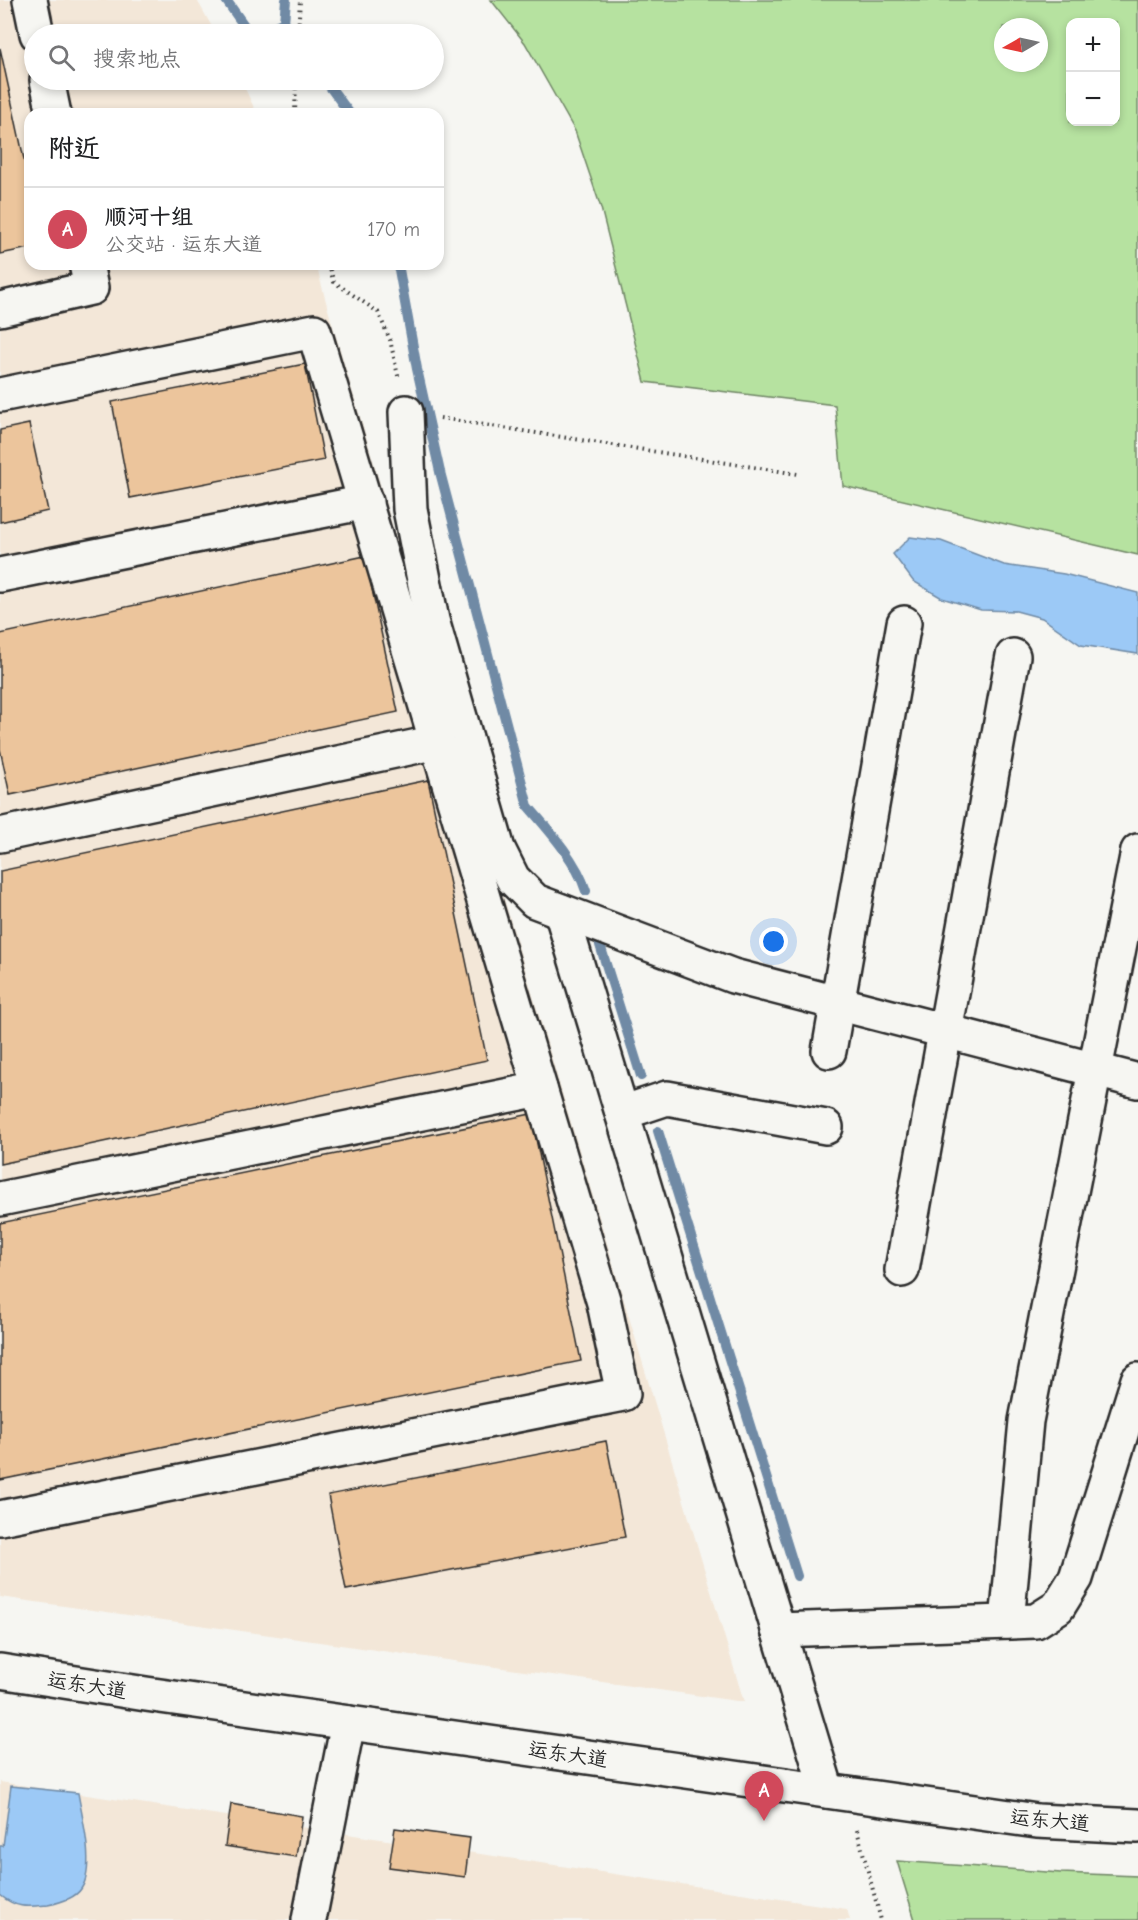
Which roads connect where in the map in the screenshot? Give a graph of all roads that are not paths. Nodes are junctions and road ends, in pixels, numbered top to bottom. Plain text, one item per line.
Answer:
1 (30, 0) edge
2 (35, 24) edge
3 (49, 90) edge
4 (53, 108) edge
5 (87, 270) edge
6 (0, 309) edge
7 (0, 395) edge
8 (406, 412) road end
9 (366, 502) junction
10 (0, 575) edge
11 (904, 623) dead end
12 (1013, 656) dead end
13 (437, 742) junction
14 (0, 835) edge
15 (1138, 851) edge
16 (561, 911) junction
17 (838, 1003) junction
18 (945, 1031) junction
19 (829, 1051) dead end
20 (1095, 1070) junction
21 (1138, 1081) edge
22 (540, 1089) junction
23 (622, 1113) junction
24 (826, 1128) dead end
25 (0, 1199) edge
26 (902, 1270) dead end
27 (1138, 1380) edge
28 (0, 1518) edge
29 (1007, 1622) junction
30 (778, 1630) junction
31 (0, 1671) edge
32 (348, 1723) junction
33 (837, 1793) junction
34 (1138, 1826) edge
35 (309, 1920) edge

1 - 2 street
3 - 4 street
5 - 6 street
7 - 9 street
8 - 16 street
9 - 10 street
9 - 13 street
11 - 17 street
12 - 18 street
13 - 14 street
13 - 22 street
15 - 20 street
16 - 17 street
16 - 23 street
17 - 18 street
17 - 19 street
18 - 20 street
18 - 26 street
20 - 21 street
20 - 29 street
22 - 25 street
22 - 28 street
23 - 24 street
23 - 30 street
27 - 29 street
29 - 30 street
30 - 33 street
31 - 32 street, 运东大道
32 - 33 street, 运东大道
32 - 35 street
33 - 34 street, 运东大道

